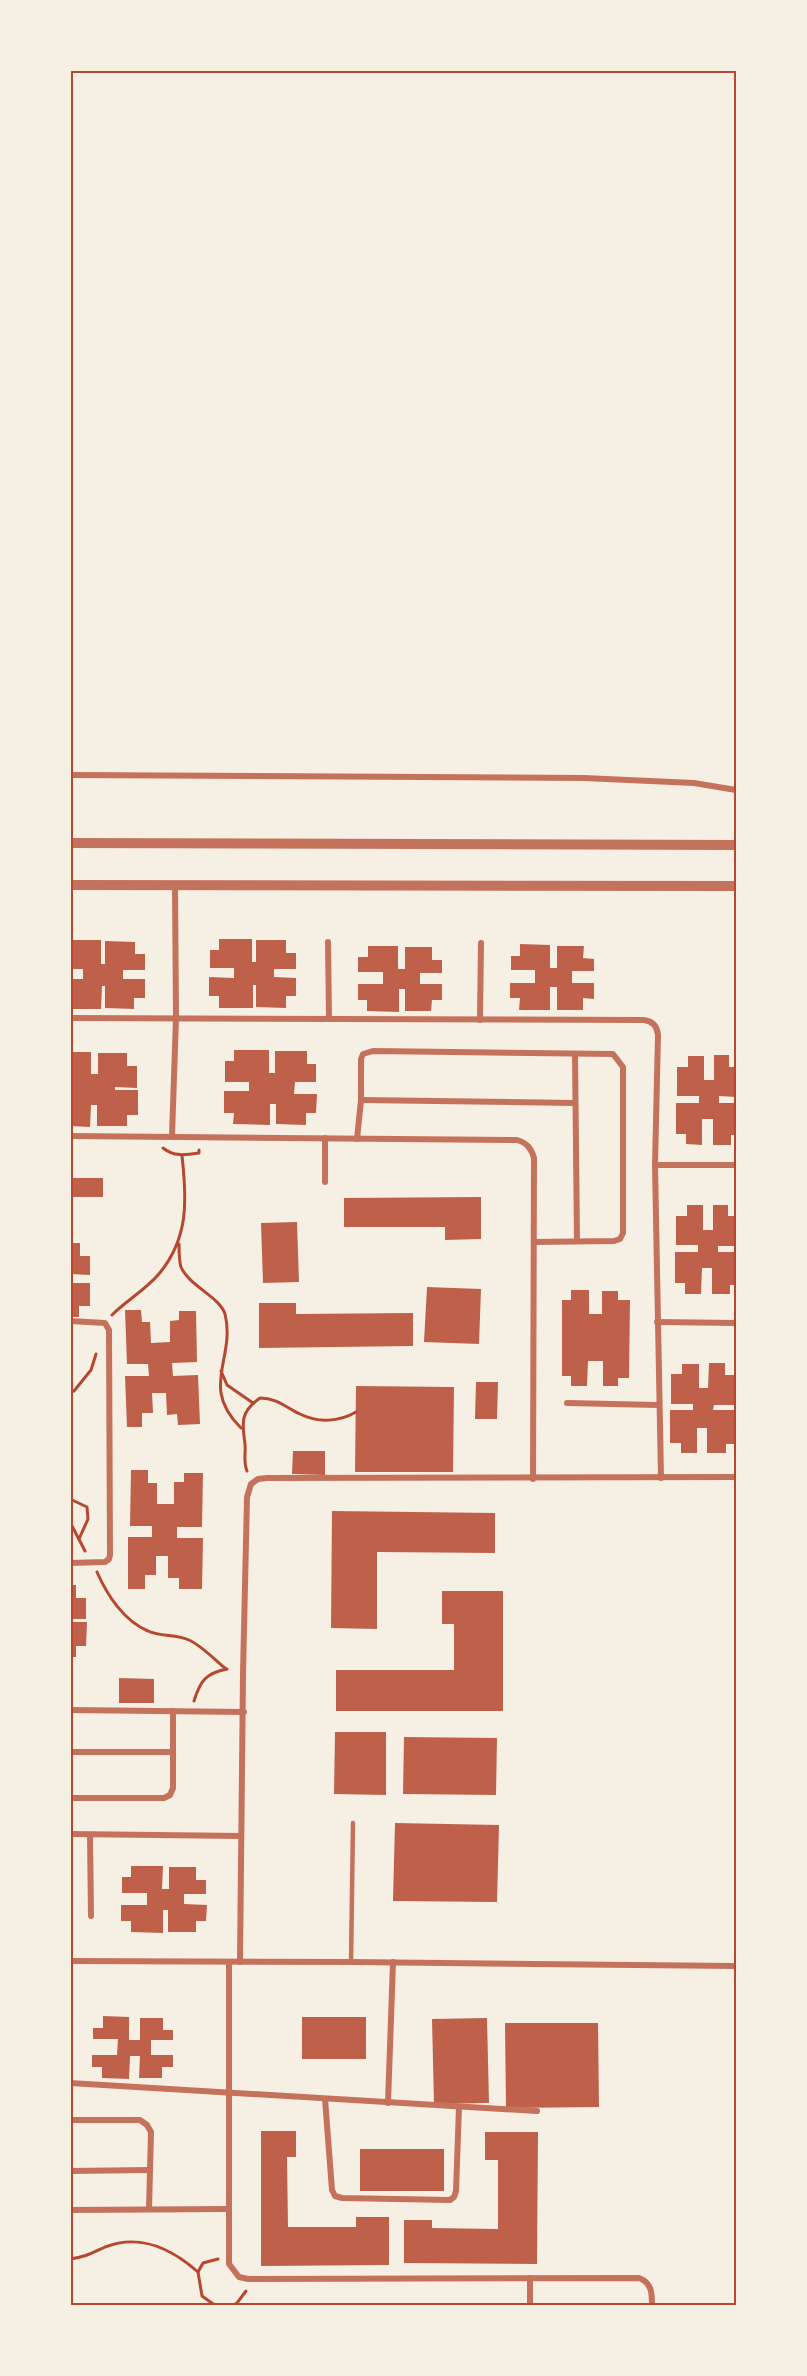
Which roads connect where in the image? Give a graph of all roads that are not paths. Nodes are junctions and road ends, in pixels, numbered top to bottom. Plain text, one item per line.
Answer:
1 (70, 775) edge
2 (736, 790) edge
3 (70, 843) edge
4 (735, 846) edge
5 (70, 885) edge
6 (736, 885) edge
7 (175, 886) junction
8 (328, 942) dead end
9 (481, 943) dead end
10 (70, 1018) edge
11 (176, 1018) junction
12 (329, 1019) junction
13 (480, 1020) junction
14 (575, 1054) junction
15 (361, 1100) junction
16 (575, 1103) junction
17 (70, 1136) edge
18 (172, 1136) junction
19 (325, 1138) junction
20 (357, 1139) junction
21 (655, 1165) junction
22 (736, 1165) edge
23 (325, 1182) dead end
24 (577, 1241) junction
25 (535, 1242) junction
26 (70, 1322) edge
27 (657, 1322) junction
28 (736, 1323) edge
29 (567, 1403) dead end
30 (658, 1405) junction
31 (736, 1477) edge
32 (661, 1478) junction
33 (533, 1479) junction
34 (70, 1563) edge
35 (70, 1710) edge
36 (173, 1712) junction
37 (244, 1712) junction
38 (70, 1752) edge
39 (172, 1752) junction
40 (70, 1797) edge
41 (353, 1823) dead end
42 (70, 1834) edge
43 (90, 1834) junction
44 (241, 1836) junction
45 (91, 1916) dead end
46 (70, 1961) edge
47 (229, 1962) junction
48 (240, 1962) junction
49 (351, 1962) junction
50 (393, 1962) junction
51 (736, 1966) edge
52 (70, 2083) edge
53 (229, 2093) junction
54 (326, 2099) junction
55 (388, 2103) junction
56 (459, 2107) junction
57 (537, 2111) dead end
58 (70, 2120) edge
59 (150, 2170) junction
60 (70, 2171) edge
61 (149, 2209) junction
62 (229, 2209) junction
63 (70, 2210) edge
64 (530, 2278) junction
65 (530, 2306) edge
66 (652, 2306) edge

1 - 2 street
3 - 4 street
5 - 7 street
6 - 7 street
7 - 11 street
8 - 12 street
9 - 13 street
10 - 11 street
11 - 12 street
11 - 18 street
12 - 13 street
13 - 21 street
14 - 15 street
14 - 16 street
14 - 24 street
15 - 16 street
15 - 20 street
16 - 24 street
17 - 18 street
18 - 19 street
19 - 20 street
19 - 23 street
20 - 25 street
21 - 22 street
21 - 27 street
24 - 25 street
25 - 33 street
26 - 34 street
27 - 28 street
27 - 30 street
29 - 30 street
30 - 32 street
31 - 32 street
32 - 33 street
33 - 37 street
35 - 36 street
36 - 37 street
36 - 39 street
37 - 44 street
38 - 39 street
39 - 40 street
41 - 49 lane
42 - 43 street
43 - 44 street
43 - 45 street
44 - 48 street
46 - 47 street
47 - 48 street
47 - 53 street
48 - 49 street
49 - 50 street
50 - 51 street
50 - 55 street
52 - 53 street
53 - 54 street
53 - 62 street
54 - 55 street
54 - 56 street
55 - 56 street
56 - 57 street
58 - 59 street
59 - 60 street
59 - 61 street
61 - 62 street
61 - 63 street
62 - 64 street
64 - 65 street
64 - 66 street

